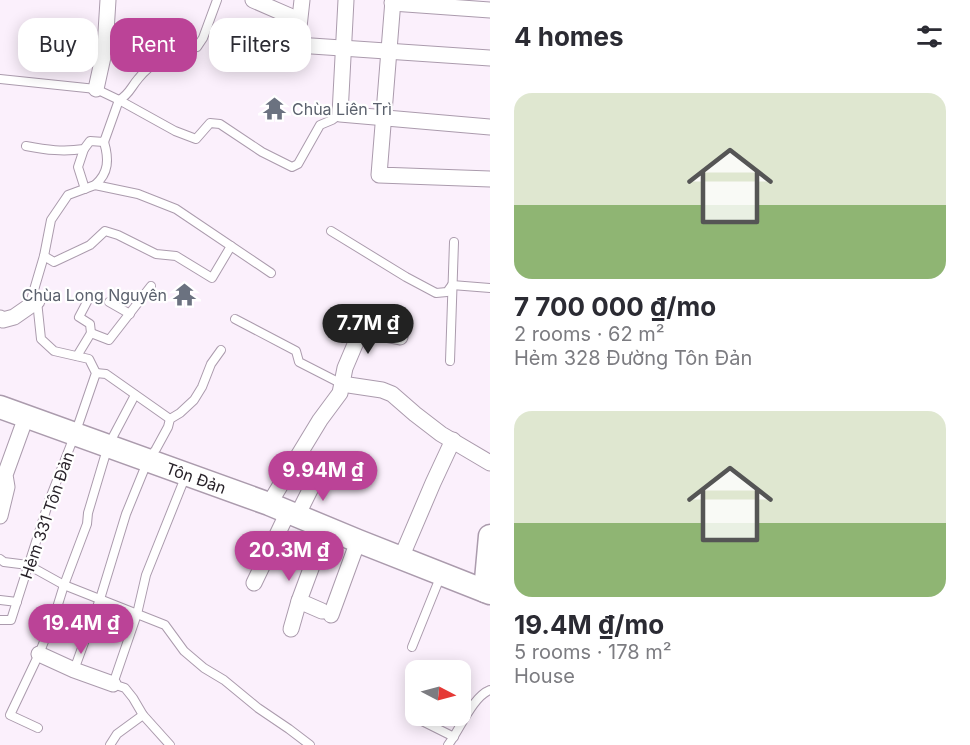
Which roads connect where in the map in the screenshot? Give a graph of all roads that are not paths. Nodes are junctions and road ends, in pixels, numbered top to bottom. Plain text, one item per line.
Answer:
1 (108, 0) edge
2 (216, 0) edge
3 (253, 0) edge
4 (302, 0) edge
5 (346, 0) edge
6 (393, 2) edge
7 (490, 10) edge
8 (294, 18) edge
9 (299, 18) edge
10 (311, 46) edge
11 (344, 48) junction
12 (389, 51) junction
13 (490, 58) edge
14 (0, 79) edge
15 (96, 89) junction
16 (119, 100) junction
17 (340, 114) junction
18 (382, 118) junction
19 (490, 127) edge
20 (104, 142) junction
21 (26, 146) dead end
22 (84, 149) junction
23 (490, 179) edge
24 (95, 185) junction
25 (85, 189) junction
26 (331, 231) dead end
27 (454, 242) dead end
28 (231, 246) junction
29 (44, 256) junction
30 (271, 273) dead end
31 (452, 285) junction
32 (150, 286) dead end
33 (490, 288) edge
34 (88, 300) dead end
35 (37, 301) junction
36 (109, 302) dead end
37 (130, 314) junction
38 (0, 318) edge
39 (235, 319) dead end
40 (340, 323) dead end
41 (91, 333) junction
42 (359, 335) junction
43 (400, 337) dead end
44 (221, 350) dead end
45 (77, 356) junction
46 (450, 361) dead end
47 (96, 374) junction
48 (342, 384) junction
49 (135, 395) junction
50 (0, 407) edge
51 (26, 417) junction
52 (170, 419) junction
53 (75, 434) junction
54 (453, 440) junction
55 (108, 446) junction
56 (148, 460) junction
57 (490, 463) edge
58 (320, 472) dead end
59 (186, 474) junction
60 (3, 491) edge
61 (285, 511) junction
62 (0, 516) edge
63 (326, 528) junction
64 (490, 536) edge
65 (358, 542) junction
66 (401, 558) junction
67 (0, 559) edge
68 (28, 565) junction
69 (442, 574) junction
70 (254, 583) dead end
71 (64, 585) junction
72 (488, 592) edge
73 (100, 599) junction
74 (0, 600) edge
75 (299, 601) junction
76 (17, 602) junction
77 (137, 614) junction
78 (0, 620) edge
79 (291, 629) dead end
80 (412, 647) dead end
81 (39, 654) junction
82 (74, 670) junction
83 (112, 684) junction
84 (490, 690) edge
85 (142, 715) junction
86 (432, 726) edge
87 (38, 728) dead end
88 (454, 737) junction
89 (110, 745) edge
90 (170, 745) edge
91 (310, 745) edge
92 (448, 745) edge

1 - 15 street
2 - 16 lane
3 - 8 street
4 - 9 street
5 - 11 street
6 - 7 street
6 - 12 street
10 - 11 street
11 - 12 street
11 - 17 street
12 - 13 street
12 - 18 street
14 - 15 lane
15 - 16 lane
16 - 17 lane
16 - 20 lane
17 - 18 street
18 - 19 street
18 - 23 street
20 - 22 lane
20 - 24 lane
21 - 22 lane
22 - 25 lane
24 - 25 lane
24 - 28 lane
25 - 29 lane
26 - 31 lane
27 - 31 lane
28 - 29 lane
28 - 30 lane
29 - 35 lane
31 - 33 lane
31 - 46 lane
32 - 37 lane
34 - 41 lane
35 - 38 street
35 - 45 lane
36 - 37 lane
37 - 41 lane
39 - 48 lane
40 - 42 lane
41 - 45 lane
42 - 43 street
42 - 48 street
44 - 52 lane
45 - 47 lane
47 - 49 lane
47 - 53 lane, Hẻm 331 Tôn Đản
48 - 54 street
48 - 61 street
49 - 52 lane
49 - 55 lane
50 - 51 street, Tôn Đản
51 - 53 street, Tôn Đản
51 - 60 street
52 - 56 lane
53 - 55 street, Tôn Đản
53 - 68 lane, Hẻm 331 Tôn Đản
54 - 57 street
54 - 66 street
55 - 56 street, Tôn Đản
55 - 71 lane
56 - 59 street, Tôn Đản
56 - 73 lane
58 - 61 street
59 - 61 street, Tôn Đản
59 - 77 lane
60 - 62 street
61 - 63 street, Tôn Đản
61 - 70 street
63 - 65 street, Tôn Đản
63 - 75 street
64 - 72 street
65 - 66 street, Tôn Đản
65 - 75 street
66 - 69 street, Tôn Đản
67 - 68 lane
68 - 71 lane
68 - 76 lane, Hẻm 331 Tôn Đản
69 - 72 street, Tôn Đản
69 - 80 lane
71 - 73 lane
71 - 81 lane
73 - 77 lane
73 - 82 lane
74 - 76 lane
75 - 79 street
76 - 78 lane, Hẻm 331 Tôn Đản
77 - 83 lane
77 - 91 lane
81 - 82 street
81 - 87 lane
82 - 83 street
83 - 85 lane
84 - 88 lane
85 - 89 lane
85 - 90 lane
86 - 88 lane
88 - 92 lane

